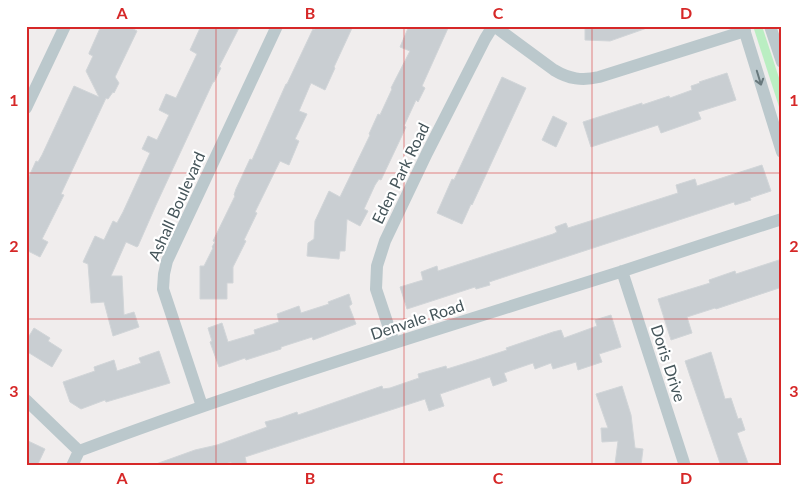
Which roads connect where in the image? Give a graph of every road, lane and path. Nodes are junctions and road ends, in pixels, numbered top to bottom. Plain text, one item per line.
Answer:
1 (64, 26) edge
2 (277, 26) edge
3 (493, 26) edge
4 (770, 26) edge
5 (744, 29) edge
6 (782, 62) edge
7 (26, 108) edge
8 (782, 152) edge
9 (782, 219) edge
10 (622, 271) junction
11 (394, 343) junction
12 (26, 400) edge
13 (202, 406) junction
14 (79, 451) junction
15 (72, 466) edge
16 (685, 466) edge

1 - 7 street
2 - 13 street, Ashall Boulevard
3 - 5 street
3 - 11 street, Eden Park Road
4 - 6 street
5 -> 8 street
9 - 10 street, Denvale Road
10 - 11 street, Denvale Road
10 - 16 street, Doris Drive
11 - 13 street, Denvale Road
12 - 14 street
13 - 14 street, Denvale Road
14 - 15 street

